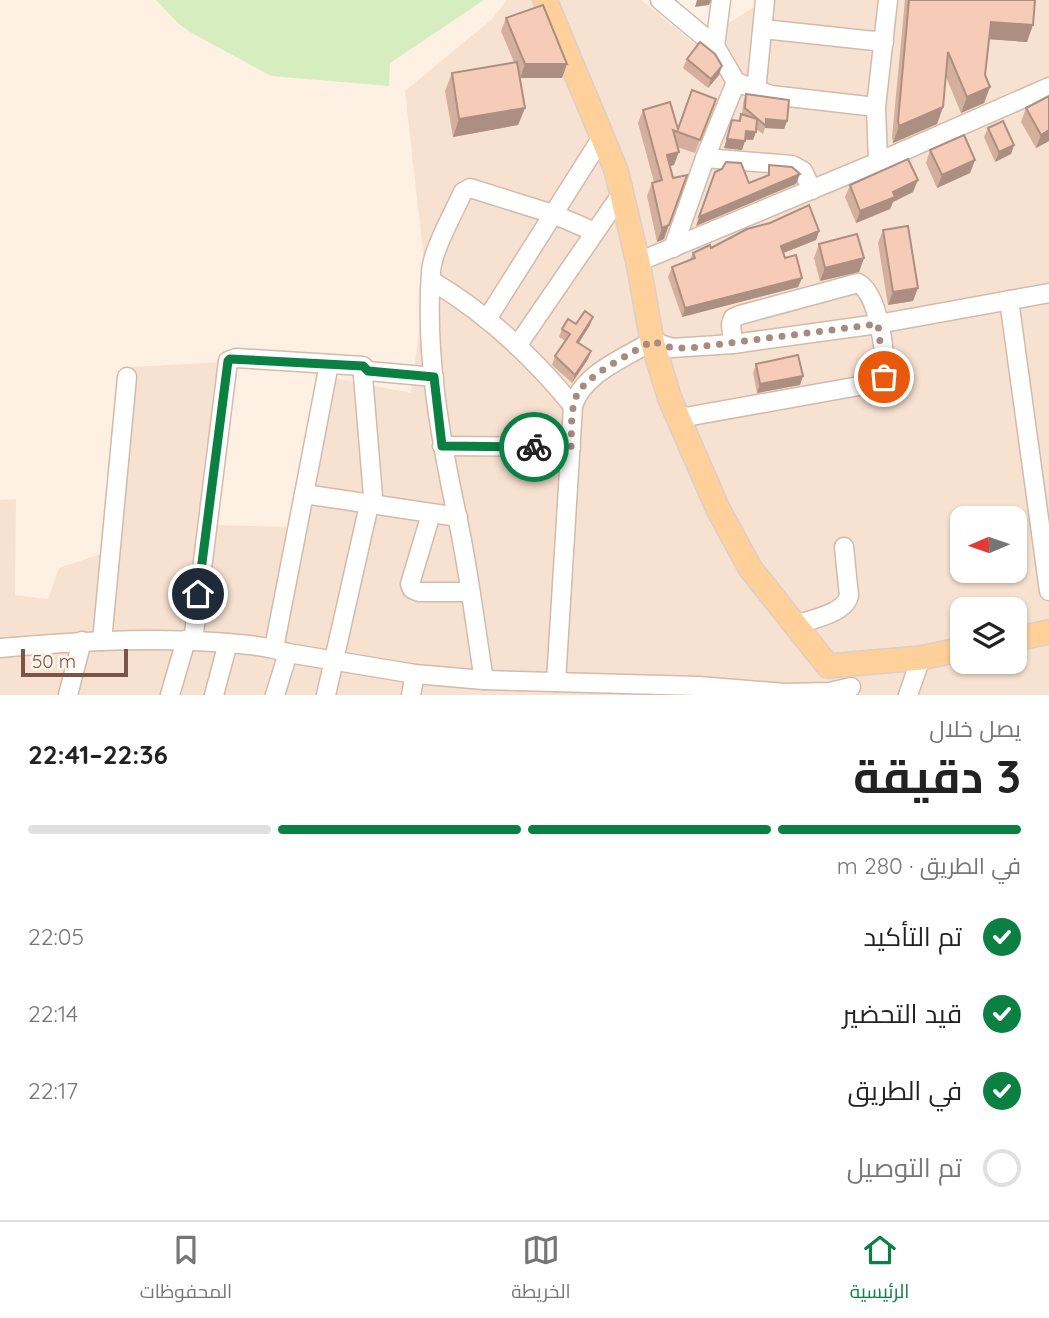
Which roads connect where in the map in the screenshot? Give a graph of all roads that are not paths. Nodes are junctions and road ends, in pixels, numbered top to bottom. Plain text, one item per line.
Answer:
1 (545, 0) edge
2 (660, 0) edge
3 (721, 0) edge
4 (765, 0) edge
5 (888, 0) edge
6 (763, 29) junction
7 (884, 42) junction
8 (715, 46) junction
9 (736, 82) junction
10 (1049, 87) edge
11 (756, 91) junction
12 (876, 107) junction
13 (602, 137) junction
14 (705, 158) junction
15 (878, 162) junction
16 (812, 190) junction
17 (622, 193) junction
18 (553, 214) junction
19 (595, 232) junction
20 (673, 248) junction
21 (638, 262) junction
22 (432, 281) junction
23 (1049, 293) edge
24 (1009, 300) junction
25 (487, 319) junction
26 (878, 324) junction
27 (652, 341) junction
28 (733, 344) junction
29 (517, 346) junction
30 (329, 364) junction
31 (368, 371) junction
32 (127, 377) dead end
33 (434, 377) junction
34 (573, 405) junction
35 (680, 418) junction
36 (442, 446) junction
37 (571, 447) junction
38 (304, 494) junction
39 (369, 505) junction
40 (431, 514) junction
41 (457, 517) junction
42 (844, 547) dead end
43 (1049, 591) edge
44 (470, 593) junction
45 (795, 625) junction
46 (1049, 632) edge
47 (1027, 637) edge
48 (102, 640) junction
49 (189, 640) junction
50 (82, 641) junction
51 (228, 643) junction
52 (0, 648) edge
53 (281, 651) junction
54 (950, 652) edge
55 (921, 658) junction
56 (336, 660) junction
57 (828, 666) junction
58 (415, 674) junction
59 (484, 680) junction
60 (556, 682) junction
61 (533, 687) edge
62 (594, 689) edge
63 (856, 691) edge
64 (68, 695) edge
65 (170, 695) edge
66 (214, 695) edge
67 (275, 695) edge
68 (326, 695) edge
69 (411, 695) edge
70 (908, 695) edge

1 - 13 main road
2 - 8 street
3 - 8 street
4 - 6 street
5 - 7 street
6 - 7 street
6 - 11 street
7 - 12 street
8 - 9 street
9 - 11 street
9 - 14 street
10 - 15 street
11 - 12 street
12 - 15 street
13 - 17 main road
13 - 18 street
14 - 16 street
14 - 20 street
15 - 16 street
16 - 20 street
17 - 19 street
17 - 21 main road
18 - 19 street
18 - 22 street
18 - 25 street
19 - 29 street
20 - 21 street
21 - 27 main road
22 - 25 street
22 - 33 street
23 - 24 street
24 - 26 street
24 - 43 street
25 - 29 street
26 - 28 street
26 - 28 street
26 - 35 street
27 - 28 street
27 - 34 street
27 - 35 main road
29 - 34 street
30 - 31 street
30 - 38 street
30 - 49 street
31 - 33 street
31 - 39 street
32 - 48 street
33 - 36 street
34 - 37 street
35 - 45 main road
36 - 37 street
36 - 41 street
37 - 60 street
38 - 39 street
38 - 53 street
39 - 40 street
39 - 56 street
40 - 41 street
40 - 44 street
41 - 44 street
42 - 45 street
44 - 59 street
45 - 57 main road
46 - 47 main road
48 - 49 street
48 - 50 street
49 - 51 street
49 - 65 street
50 - 52 street
50 - 64 street
51 - 53 street
51 - 66 street
53 - 56 street
53 - 67 street
54 - 55 main road
55 - 57 main road
55 - 70 street
56 - 58 street
56 - 68 street
57 - 63 street
58 - 59 street
58 - 69 street
59 - 61 street
60 - 61 street
60 - 62 street
62 - 63 street

